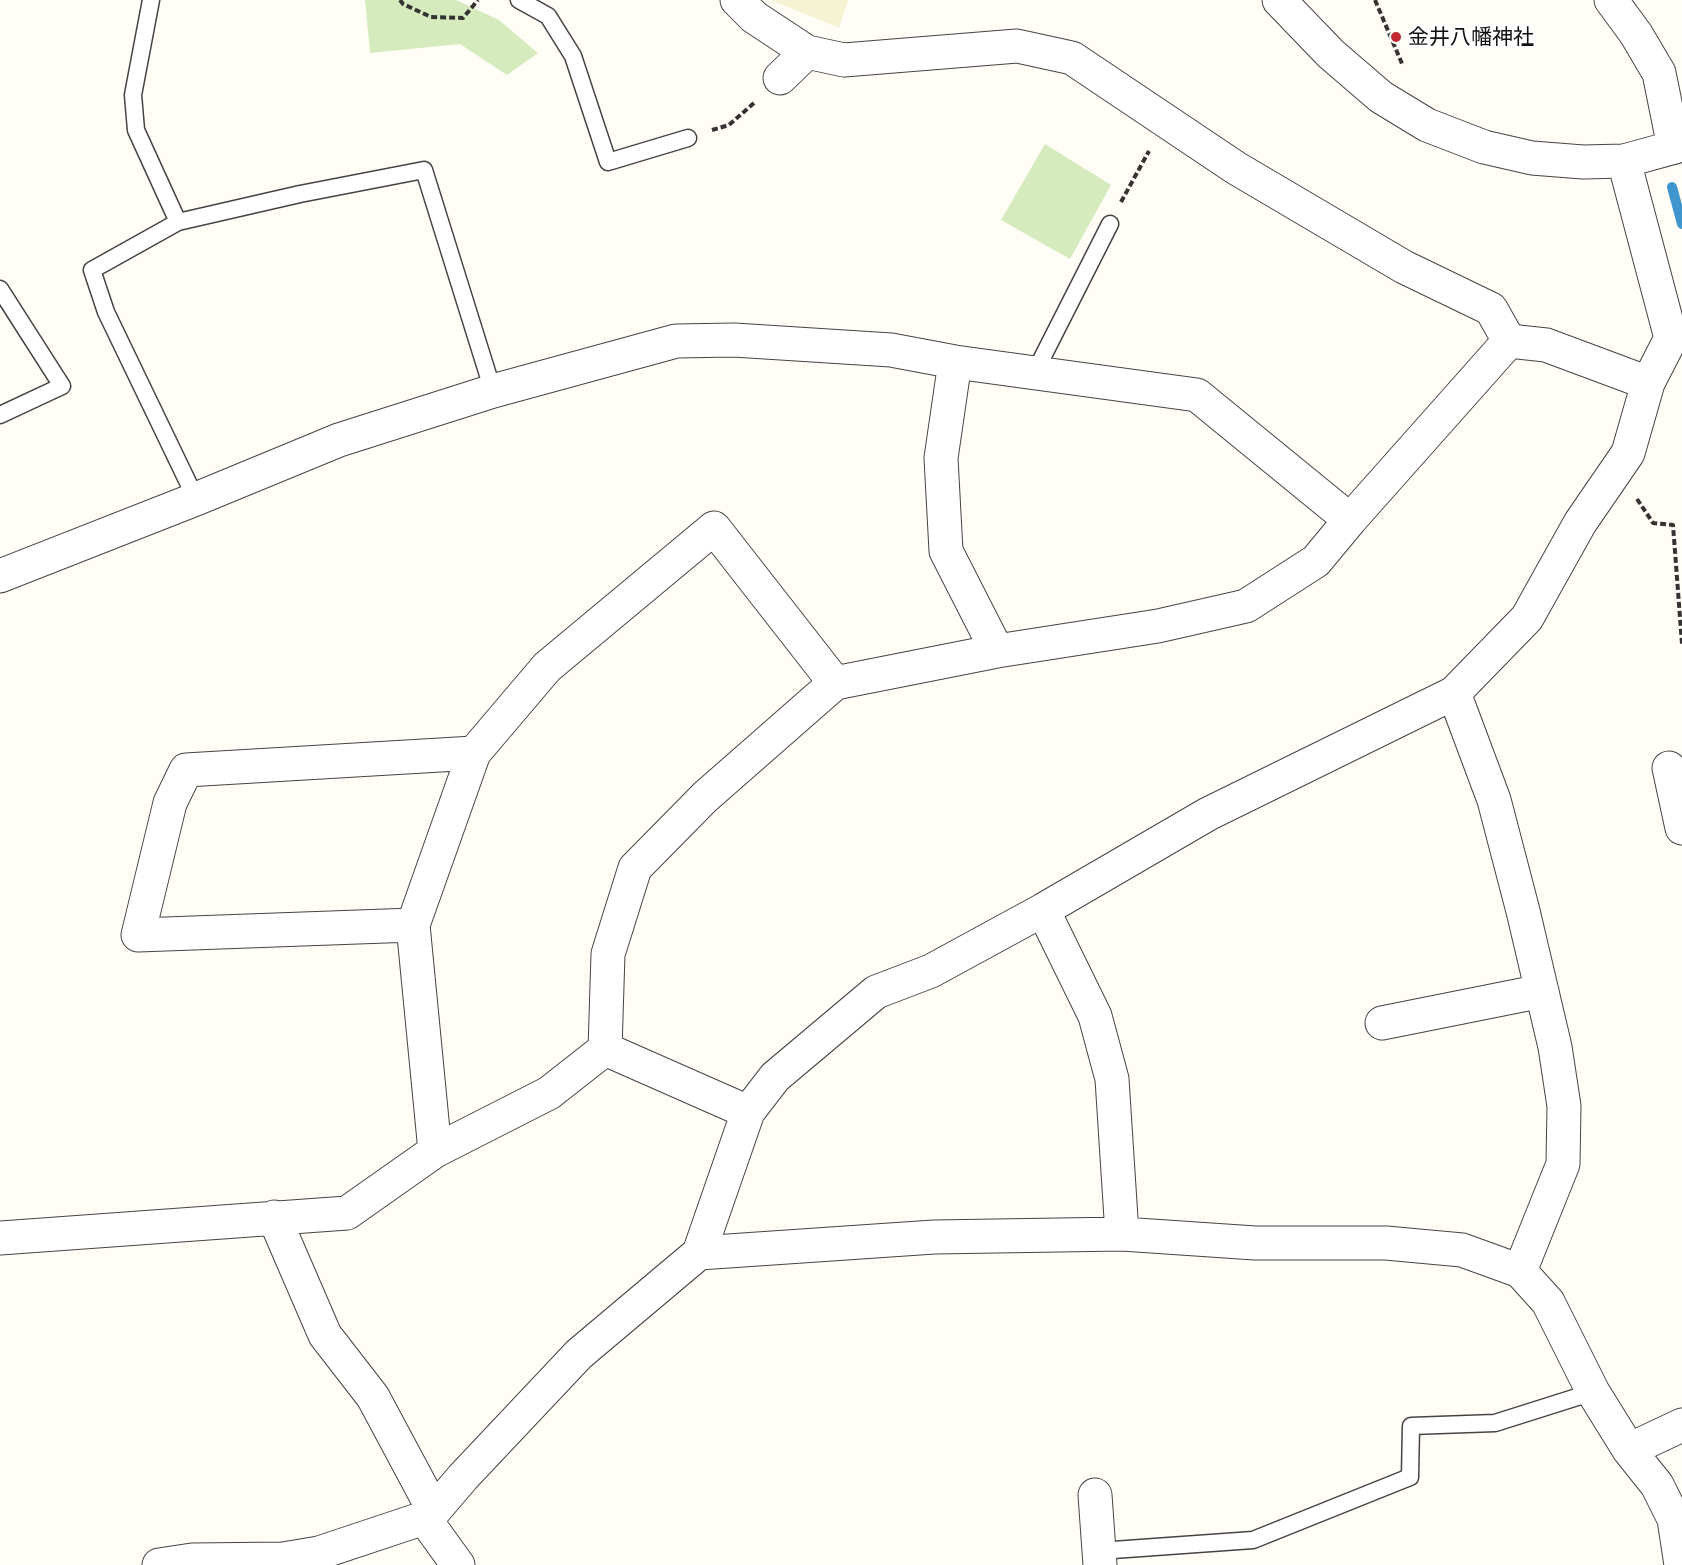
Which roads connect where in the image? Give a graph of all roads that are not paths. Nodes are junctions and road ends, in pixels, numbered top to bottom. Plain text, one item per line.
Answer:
1 (151, 0) edge
2 (519, 0) edge
3 (737, 0) edge
4 (1279, 0) edge
5 (1611, 0) edge
6 (807, 52) junction
7 (780, 78) road end
8 (688, 138) road end
9 (1678, 146) edge
10 (1624, 161) junction
11 (178, 222) junction
12 (1110, 224) road end
13 (0, 290) edge
14 (1509, 341) junction
15 (956, 362) junction
16 (1035, 372) junction
17 (1648, 383) junction
18 (493, 391) junction
19 (0, 415) edge
20 (196, 500) junction
21 (1350, 519) junction
22 (0, 576) edge
23 (997, 651) junction
24 (835, 683) junction
25 (1454, 693) junction
26 (474, 753) junction
27 (1668, 768) dead end
28 (1682, 828) edge
29 (1043, 910) junction
30 (413, 925) junction
31 (1542, 991) junction
32 (1382, 1023) dead end
33 (604, 1049) junction
34 (748, 1112) junction
35 (435, 1151) junction
36 (274, 1217) junction
37 (1122, 1234) junction
38 (0, 1238) edge
39 (699, 1254) junction
40 (1520, 1271) junction
41 (1593, 1392) junction
42 (1682, 1425) edge
43 (1629, 1450) junction
44 (1095, 1495) dead end
45 (429, 1515) junction
46 (1099, 1558) edge
47 (159, 1565) edge
48 (458, 1565) edge
49 (1681, 1565) edge

1 - 11 lane
2 - 8 lane
3 - 6 street
4 - 10 street
5 - 9 street
6 - 7 street
6 - 14 street
9 - 10 street
10 - 17 street
11 - 18 lane
11 - 20 lane
12 - 16 lane
13 - 19 lane
14 - 17 street
14 - 21 street
15 - 16 street
15 - 18 street
15 - 23 street
16 - 21 street
17 - 25 street
18 - 20 street
20 - 22 street
21 - 23 street
23 - 24 street
24 - 26 street
24 - 33 street
25 - 29 street
25 - 31 street
26 - 30 street
26 - 30 street
27 - 28 street
29 - 34 street
29 - 37 street
30 - 35 street
31 - 32 street
31 - 40 street
33 - 34 street
33 - 35 street
34 - 39 street
35 - 36 street
36 - 38 street
36 - 45 street
37 - 39 street
37 - 40 street
39 - 45 street
40 - 41 street
41 - 43 street
41 - 46 lane
42 - 43 street
43 - 49 street
44 - 46 street
45 - 47 street
45 - 48 street

